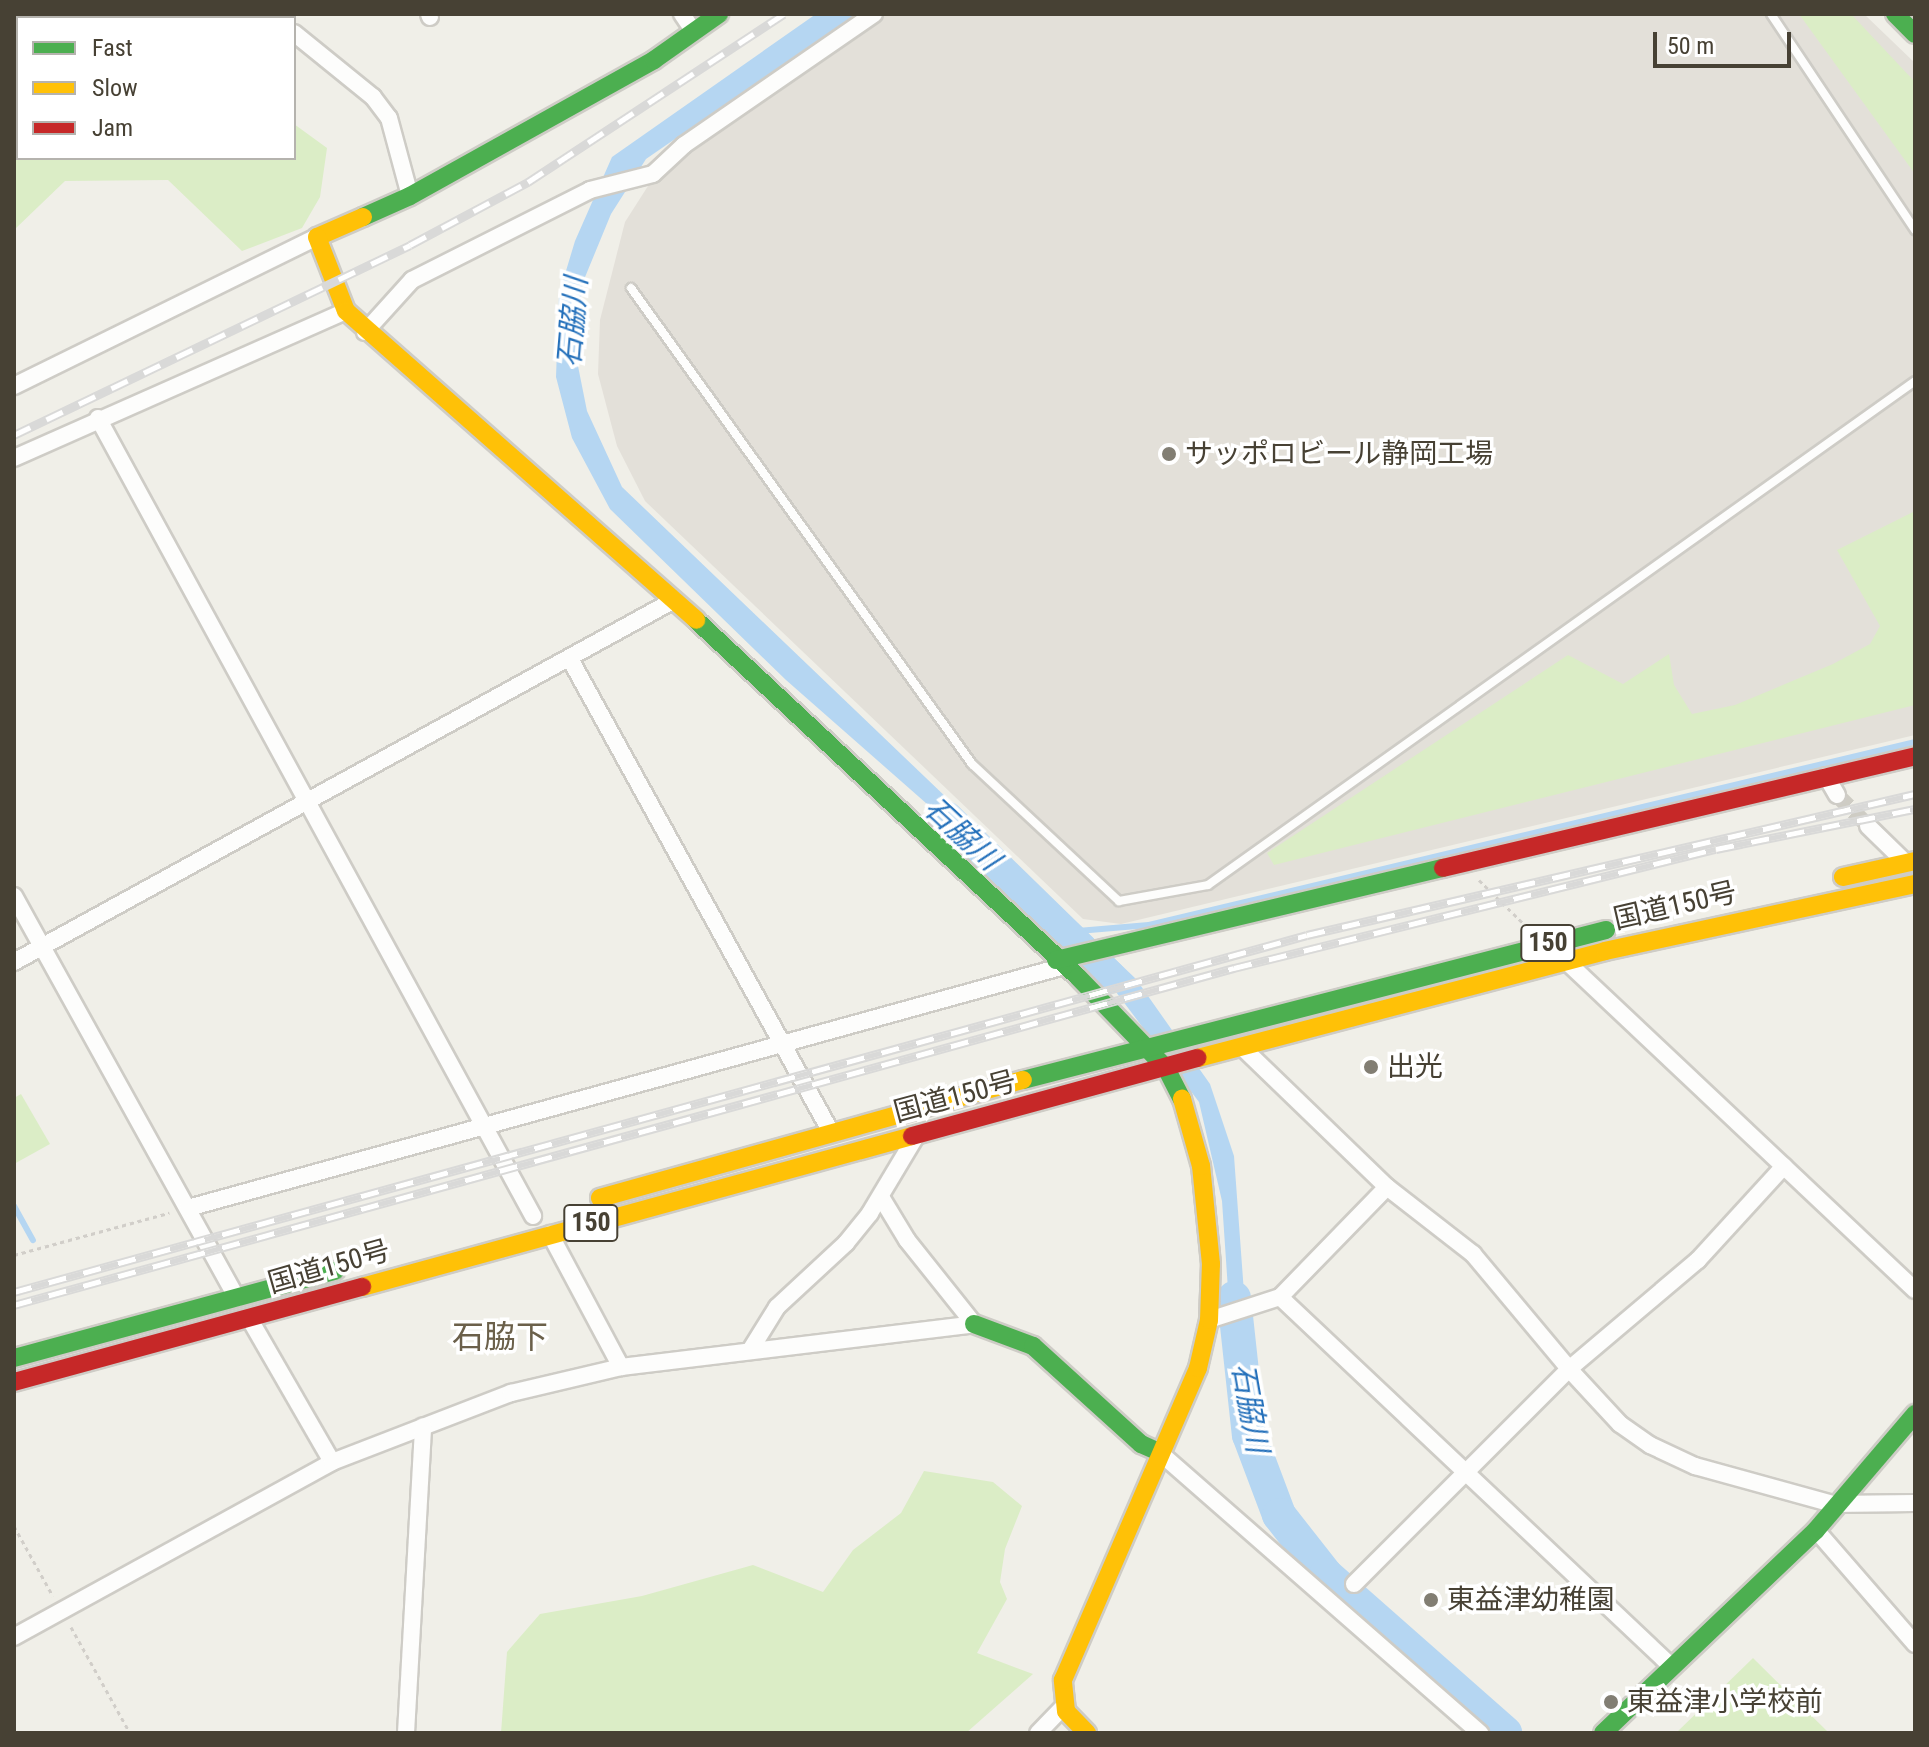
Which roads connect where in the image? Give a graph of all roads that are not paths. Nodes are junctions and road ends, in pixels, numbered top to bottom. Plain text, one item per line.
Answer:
1 (682, 14) edge
2 (719, 14) edge
3 (874, 14) edge
4 (1771, 14) edge
5 (1895, 14) edge
6 (694, 32) junction
7 (1915, 34) edge
8 (296, 35) edge
9 (410, 196) junction
10 (1915, 230) edge
11 (317, 237) junction
12 (631, 288) dead end
13 (346, 311) junction
14 (365, 332) junction
15 (1915, 381) edge
16 (14, 386) edge
17 (98, 418) junction
18 (14, 458) edge
19 (674, 600) junction
20 (570, 659) junction
21 (1915, 756) edge
22 (1826, 776) junction
23 (1837, 795) tunnel mouth
24 (307, 802) junction
25 (1868, 826) tunnel mouth
26 (1911, 862) edge
27 (1828, 880) dead end
28 (1915, 884) edge
29 (14, 896) edge
30 (1642, 922) dead end
31 (42, 947) junction
32 (14, 962) edge
33 (1567, 962) junction
34 (1060, 963) junction
35 (784, 1044) junction
36 (1148, 1046) junction
37 (1243, 1048) junction
38 (1167, 1068) junction
39 (484, 1126) junction
40 (832, 1134) junction
41 (916, 1136) junction
42 (1784, 1166) junction
43 (1387, 1187) junction
44 (881, 1197) junction
45 (578, 1204) dead end
46 (188, 1208) junction
47 (533, 1216) dead end
48 (550, 1234) junction
49 (355, 1265) dead end
50 (1915, 1290) edge
51 (1280, 1297) junction
52 (237, 1298) junction
53 (249, 1318) junction
54 (1209, 1320) junction
55 (974, 1324) junction
56 (751, 1349) junction
57 (14, 1358) edge
58 (621, 1367) junction
59 (1569, 1369) junction
60 (14, 1382) edge
61 (1915, 1414) edge
62 (423, 1426) junction
63 (1159, 1452) junction
64 (332, 1462) junction
65 (1463, 1471) junction
66 (1915, 1503) edge
67 (1833, 1504) junction
68 (1816, 1530) junction
69 (1354, 1584) dead end
70 (14, 1637) edge
71 (1915, 1644) edge
72 (1670, 1665) junction
73 (1065, 1705) junction
74 (406, 1733) edge
75 (1038, 1733) edge
76 (1087, 1733) edge
77 (1480, 1733) edge
78 (1603, 1733) edge

1 - 6 street
2 - 6 main road
3 - 14 street
4 - 10 lane
5 - 7 main road
6 - 9 main road
8 - 9 street
9 - 11 main road
11 - 13 main road
11 - 16 street
12 - 15 lane
13 - 14 main road
13 - 17 street
14 - 19 main road
17 - 18 street
17 - 24 street
19 - 20 street
19 - 34 main road
20 - 24 street
20 - 35 street
21 - 22 main road
22 - 23 street
22 - 34 main road
24 - 31 street
24 - 39 street
25 - 26 street
26 - 27 main road
28 - 33 main road, 国道150号 / 150
29 - 31 street
30 - 36 main road, 国道150号 / 150
31 - 32 street
31 - 46 street
33 - 37 main road, 国道150号 / 150
33 - 42 street
34 - 35 street
34 - 36 main road
35 - 39 street
35 - 40 street
36 - 38 main road
36 - 40 main road, 国道150号 / 150
37 - 38 main road, 国道150号 / 150
37 - 43 street
38 - 41 main road, 国道150号 / 150
38 - 54 main road
39 - 46 street
39 - 47 street
40 - 45 main road, 国道150号 / 150
41 - 44 street
41 - 48 main road, 国道150号 / 150
42 - 50 street
42 - 59 street
43 - 51 street
43 - 59 street
44 - 55 street
44 - 56 street
46 - 52 street
48 - 53 main road, 国道150号 / 150
48 - 58 street
49 - 52 main road, 国道150号
51 - 54 street
51 - 65 street
52 - 57 main road, 国道150号
53 - 60 main road, 国道150号 / 150
53 - 64 street
54 - 63 main road
55 - 56 street
55 - 63 main road
56 - 58 street
58 - 62 street
59 - 65 street
59 - 67 street
61 - 67 main road
62 - 64 street
62 - 74 street
63 - 73 main road
63 - 77 street
64 - 70 street
65 - 69 street
65 - 72 street
66 - 67 street
67 - 68 main road
68 - 71 street
68 - 72 main road
72 - 78 main road
73 - 75 street
73 - 76 main road

